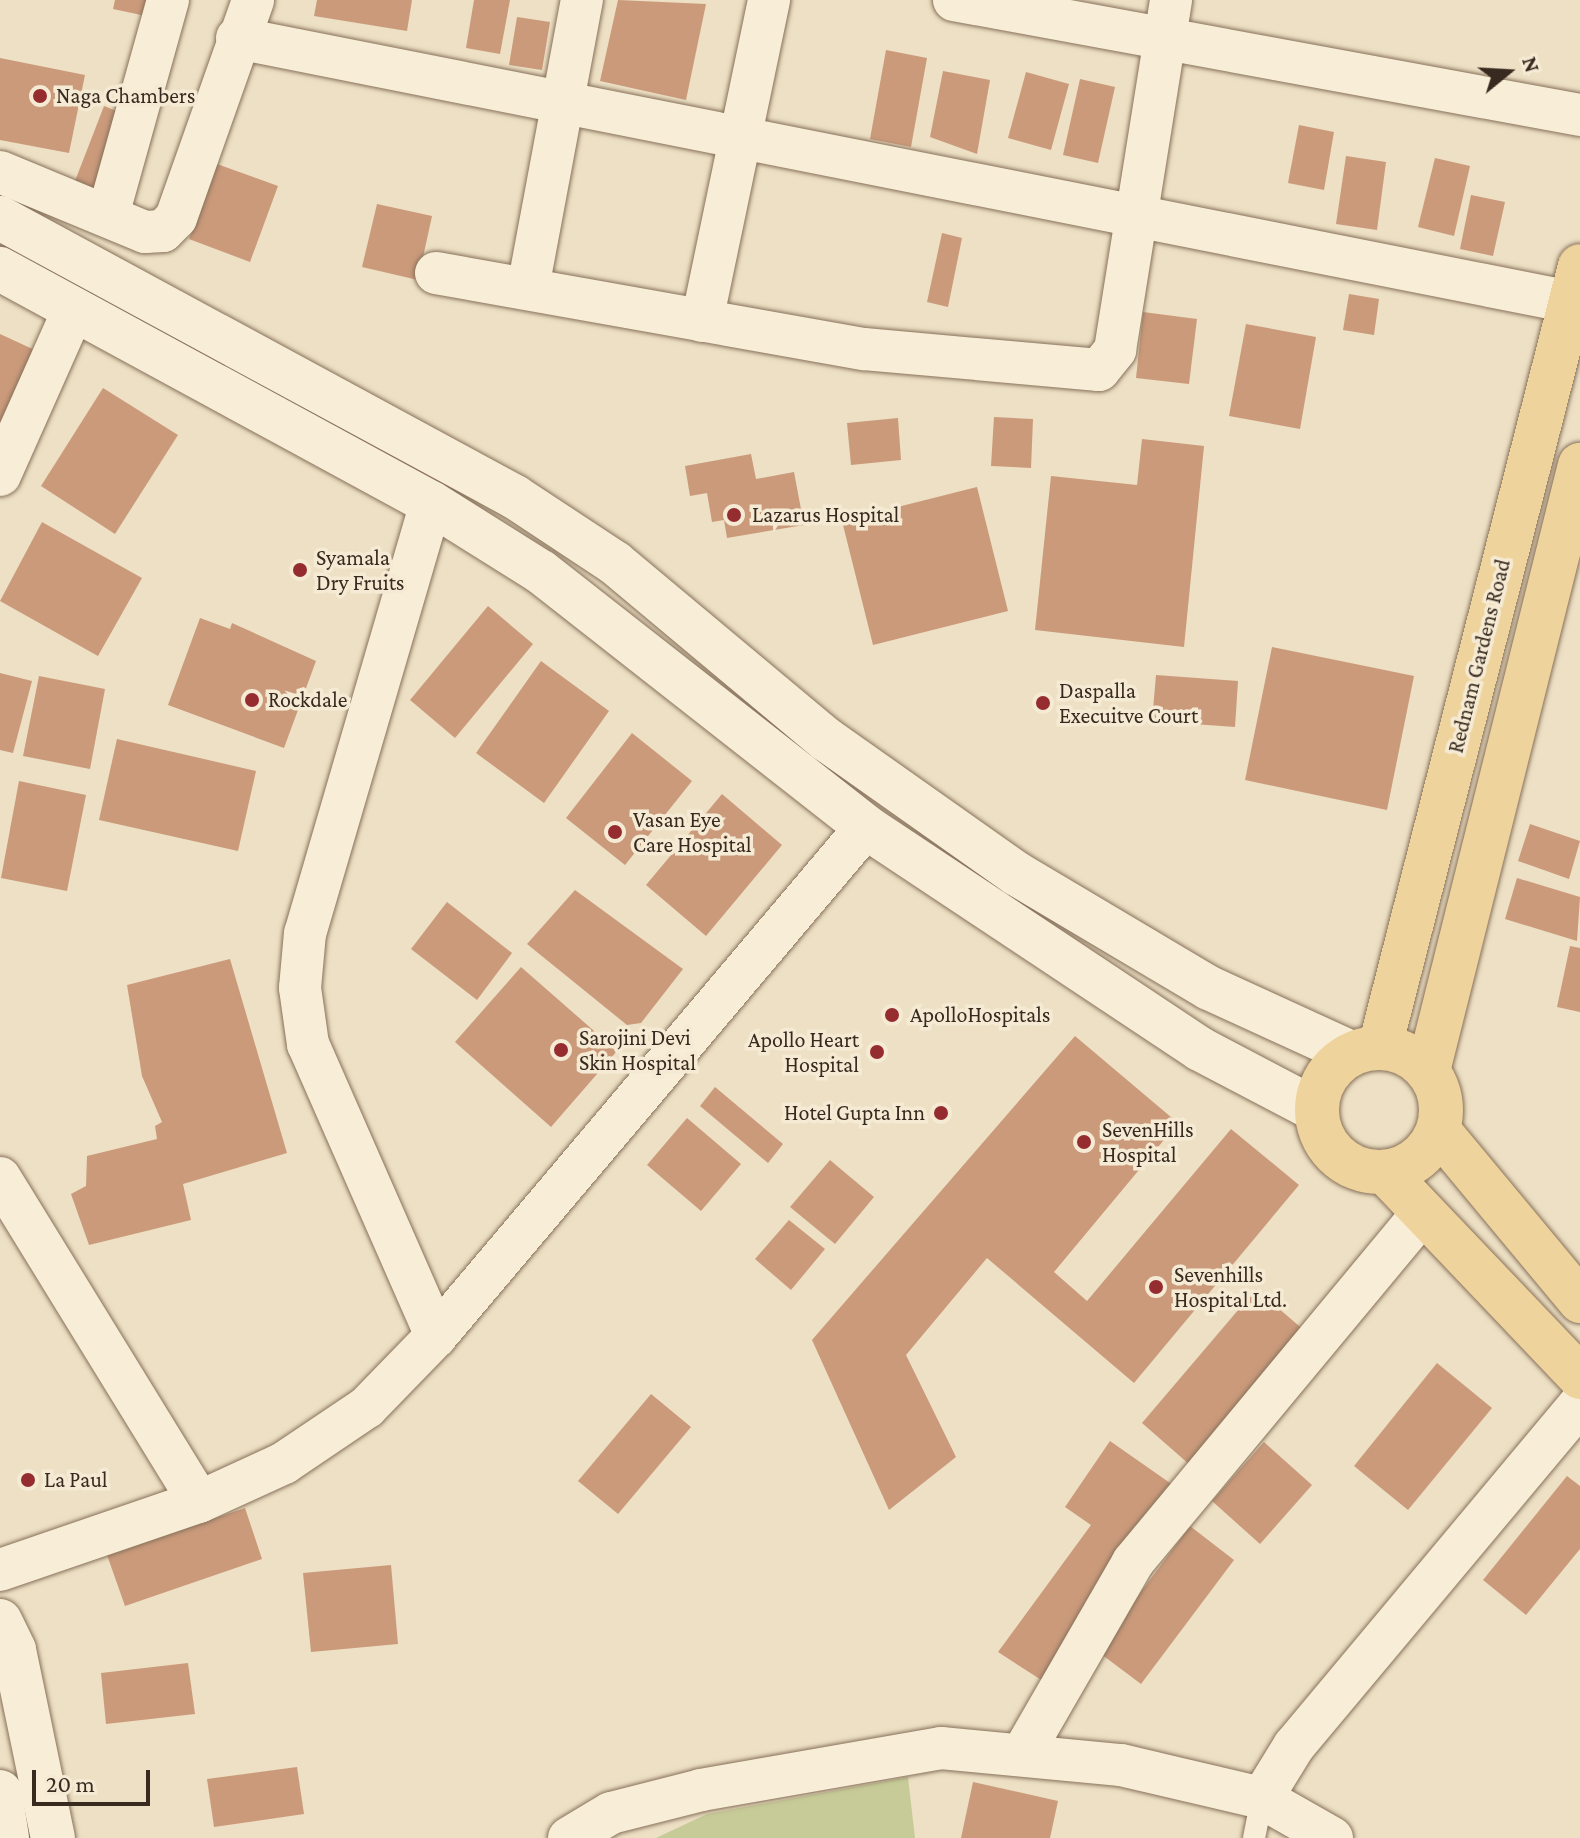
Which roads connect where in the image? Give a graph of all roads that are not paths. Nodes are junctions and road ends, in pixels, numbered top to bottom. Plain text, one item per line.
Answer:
1 (168, 0) edge
2 (253, 0) edge
3 (582, 0) edge
4 (769, 0) edge
5 (954, 0) edge
6 (1171, 0) edge
7 (237, 38) junction
8 (1163, 43) junction
9 (564, 104) junction
10 (1580, 115) edge
11 (743, 139) junction
12 (0, 172) edge
13 (108, 215) junction
14 (0, 218) edge
15 (1135, 221) junction
16 (0, 269) edge
17 (436, 273) dead end
18 (1575, 284) edge
19 (528, 288) junction
20 (74, 309) junction
21 (702, 321) junction
22 (1580, 465) edge
23 (0, 475) edge
24 (1521, 492) junction
25 (431, 503) junction
26 (1574, 511) edge
27 (866, 827) junction
28 (1365, 1050) junction
29 (1428, 1071) junction
30 (1316, 1110) junction
31 (1439, 1131) junction
32 (1386, 1173) junction
33 (0, 1178) edge
34 (1423, 1213) junction
35 (1580, 1301) edge
36 (436, 1336) junction
37 (1580, 1377) edge
38 (1580, 1404) edge
39 (199, 1502) junction
40 (0, 1570) edge
41 (0, 1621) edge
42 (1024, 1751) junction
43 (0, 1792) edge
44 (1258, 1818) edge
45 (7, 1838) edge
46 (53, 1838) edge
47 (569, 1838) edge
48 (1332, 1838) edge

1 - 13 street
2 - 7 street
3 - 9 street
4 - 11 street
5 - 8 street
6 - 8 street
7 - 9 street
7 - 13 street
8 - 10 street
8 - 15 street
9 - 11 street
9 - 19 street
11 - 15 street
11 - 21 street
12 - 13 street
14 - 28 main road
15 - 18 street
15 - 21 street
16 - 20 main road
17 - 19 street
18 - 24 main road, Rednam Gardens Road
19 - 21 street
20 - 23 street
20 - 25 main road
22 - 26 main road
24 - 26 street
24 - 28 main road, Rednam Gardens Road
25 - 27 main road
25 - 36 street
26 - 29 main road
27 - 30 main road
27 - 36 street
28 - 29 main road
28 - 30 main road
29 - 31 main road
30 - 32 main road
31 - 32 main road
31 - 35 main road
32 - 34 main road
33 - 39 street
34 - 37 main road
34 - 42 street
36 - 39 street
38 - 44 street
39 - 40 street
41 - 46 main road
42 - 44 street
42 - 47 street
43 - 45 main road
44 - 48 street

